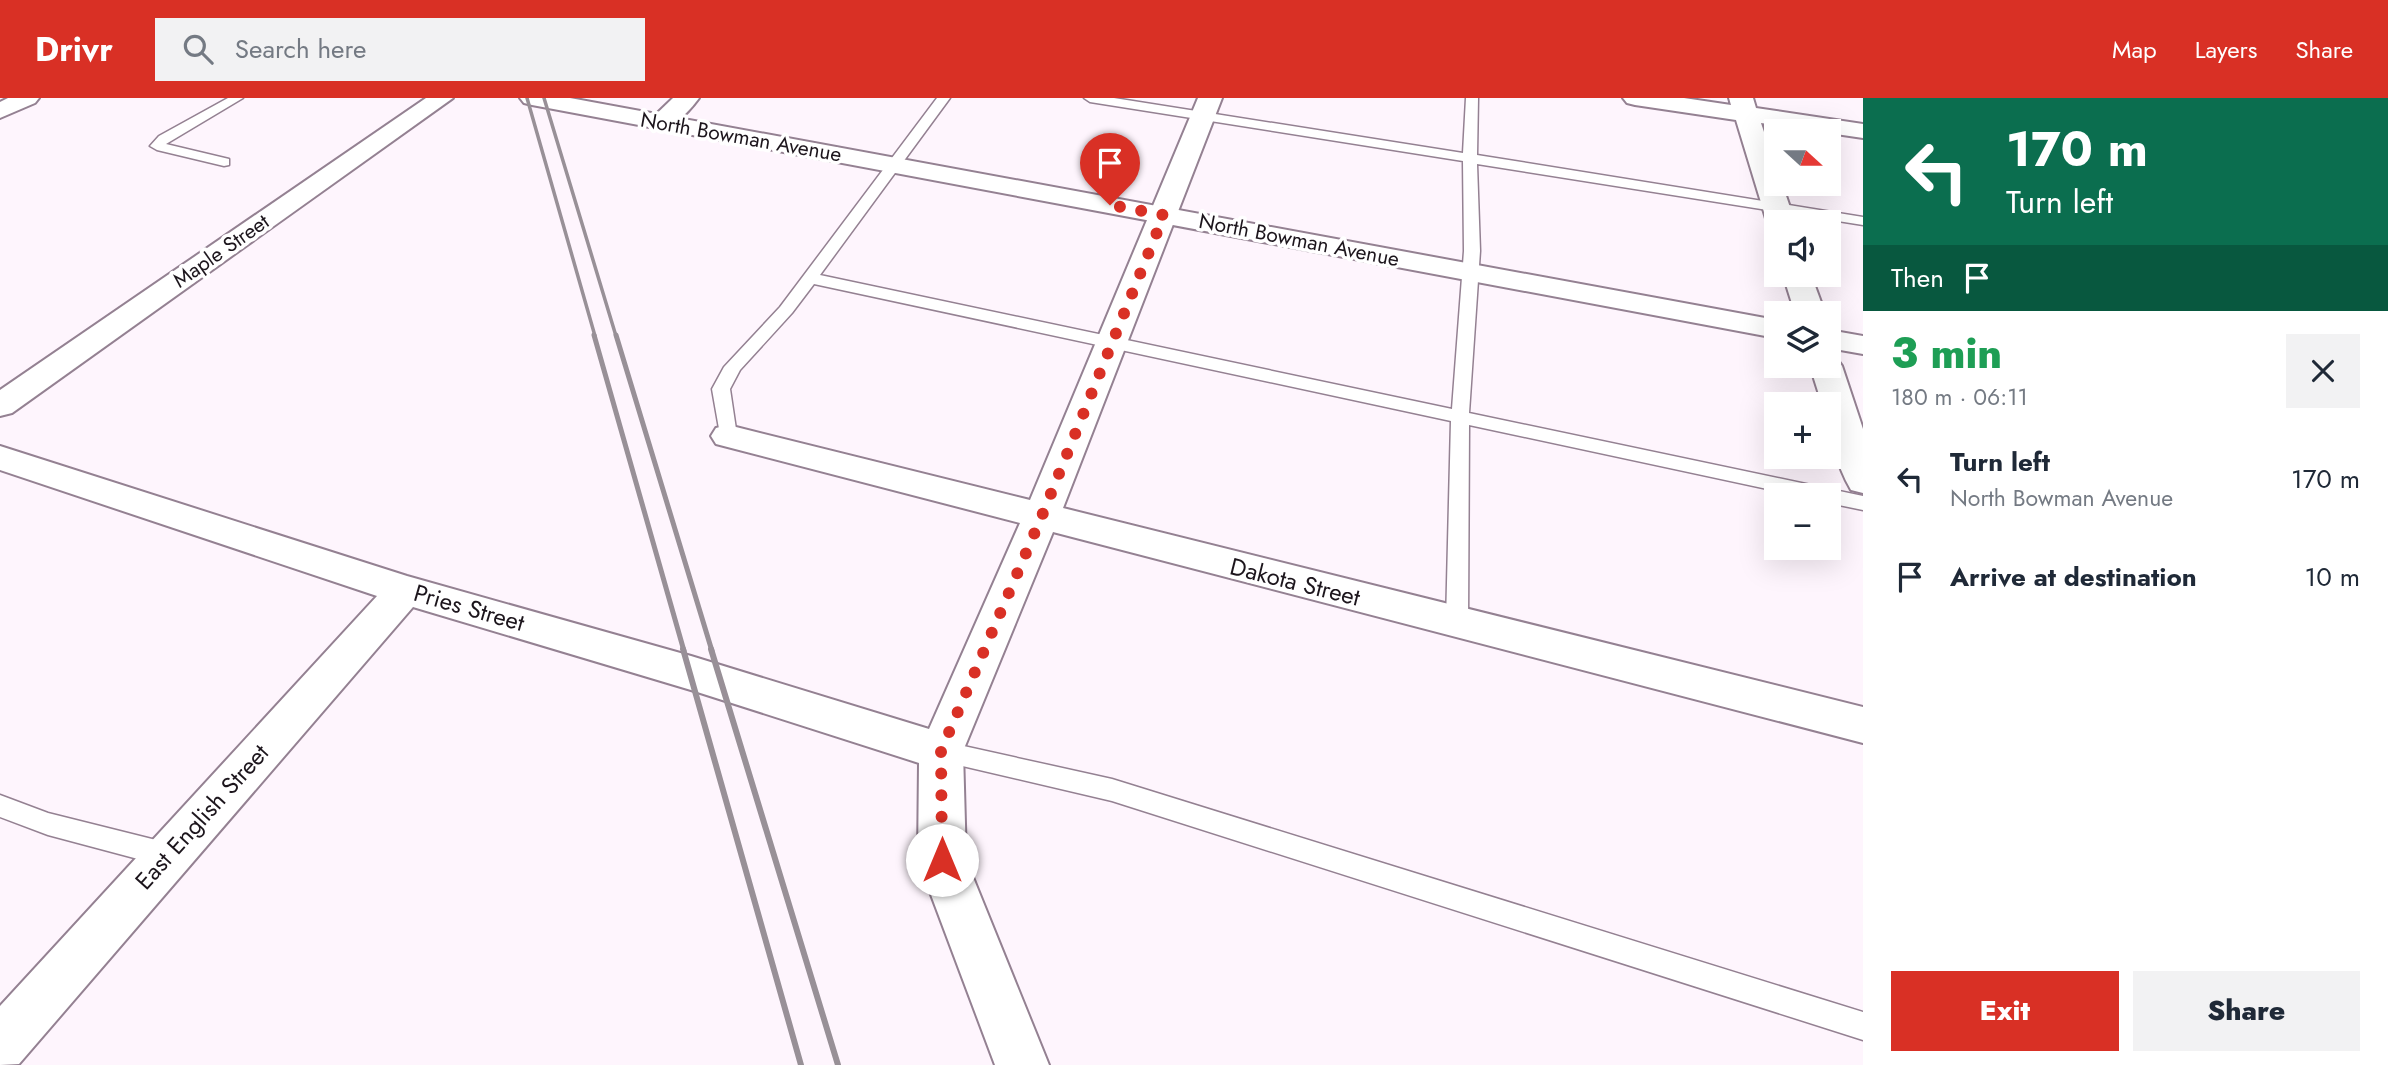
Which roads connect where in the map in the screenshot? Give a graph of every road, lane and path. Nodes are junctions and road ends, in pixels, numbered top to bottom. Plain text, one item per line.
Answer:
1 (27, 98) edge
2 (237, 98) edge
3 (442, 98) edge
4 (532, 98) edge
5 (687, 98) edge
6 (944, 98) edge
7 (1090, 98) edge
8 (1472, 98) edge
9 (1635, 98) edge
10 (1743, 106) edge
11 (1206, 107) edge
12 (0, 111) edge
13 (660, 122) junction
14 (1863, 131) edge
15 (1470, 159) junction
16 (224, 162) dead end
17 (894, 165) junction
18 (1776, 210) edge
19 (1764, 212) edge
20 (1164, 215) junction
21 (1841, 219) edge
22 (1863, 221) edge
23 (1471, 272) junction
24 (810, 278) junction
25 (1764, 327) edge
26 (1841, 340) edge
27 (1113, 344) junction
28 (1863, 345) edge
29 (1830, 378) edge
30 (0, 405) edge
31 (1460, 417) junction
32 (727, 436) joint
33 (0, 458) edge
34 (1863, 481) edge
35 (1767, 483) edge
36 (1841, 499) edge
37 (1863, 503) edge
38 (1041, 518) junction
39 (405, 590) junction
40 (1457, 623) junction
41 (1863, 725) edge
42 (941, 751) junction
43 (0, 806) edge
44 (168, 855) junction
45 (1863, 1026) edge
46 (0, 1045) edge
47 (1022, 1065) edge

1 - 12 street
2 - 16 lane
3 - 30 street, Maple Street
4 - 13 street, North Bowman Avenue
5 - 13 street
6 - 17 lane
7 - 11 lane
8 - 15 lane
9 - 10 street
10 - 14 street
10 - 18 street
11 - 15 lane
11 - 20 street
13 - 17 street, North Bowman Avenue
15 - 19 lane
15 - 23 lane
17 - 20 street, North Bowman Avenue
17 - 24 lane
20 - 23 street, North Bowman Avenue
20 - 27 street
21 - 22 lane
23 - 25 street, North Bowman Avenue
23 - 31 lane
24 - 27 lane
24 - 32 lane
26 - 28 street
27 - 31 lane
27 - 38 street
29 - 34 street
31 - 35 lane
31 - 40 lane
32 - 38 street, Dakota Street
33 - 39 street, Pries Street
36 - 37 lane
38 - 40 street, Dakota Street
38 - 42 street
39 - 42 street, Pries Street
39 - 44 street, East English Street
40 - 41 street, Dakota Street
42 - 45 lane
42 - 47 street
43 - 44 lane
44 - 46 street, East English Street

